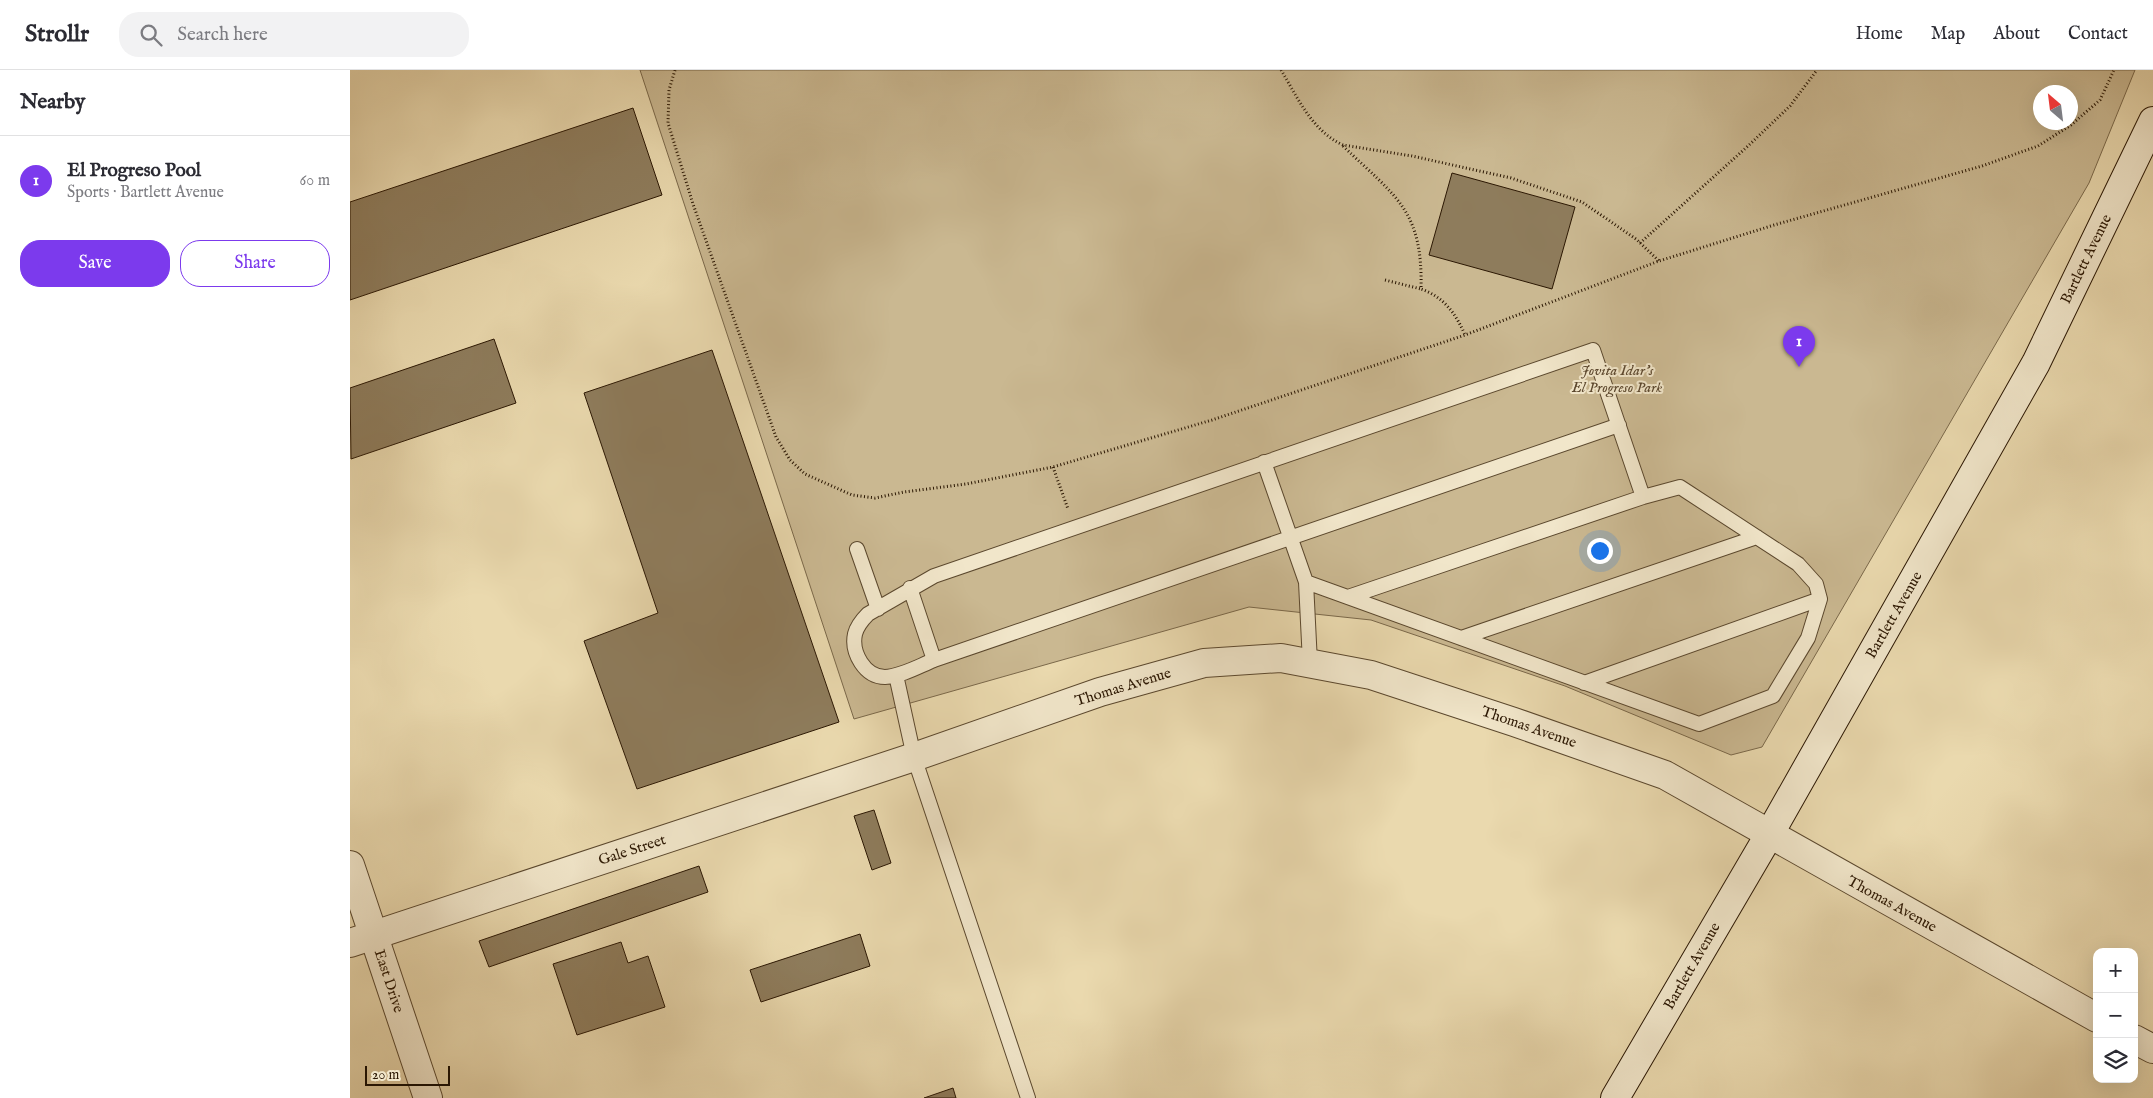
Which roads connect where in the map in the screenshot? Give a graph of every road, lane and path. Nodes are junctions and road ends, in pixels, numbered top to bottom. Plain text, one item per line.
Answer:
1 (674, 70) edge
2 (1281, 70) edge
3 (1817, 70) edge
4 (2114, 70) edge
5 (2153, 121) edge
6 (1343, 145) junction
7 (1640, 243) junction
8 (1659, 262) junction
9 (1386, 280) dead end
10 (1421, 289) junction
11 (1465, 335) junction
12 (1619, 424) junction
13 (1264, 462) junction
14 (1053, 467) junction
15 (1643, 496) junction
16 (1075, 526) junction
17 (1757, 537) junction
18 (1290, 538) junction
19 (858, 549) dead end
20 (1306, 582) junction
21 (910, 588) junction
22 (1348, 597) junction
23 (1820, 599) junction
24 (878, 609) junction
25 (1461, 638) junction
26 (934, 660) junction
27 (1310, 663) junction
28 (896, 675) junction
29 (1584, 682) junction
30 (914, 757) junction
31 (1769, 835) junction
32 (350, 865) edge
33 (362, 939) edge
34 (2093, 1016) edge
35 (2138, 1041) edge
36 (2153, 1049) edge
37 (428, 1098) edge
38 (1028, 1098) edge
39 (1615, 1098) edge

1 - 14 path
2 - 6 path
3 - 7 path
4 - 8 path
5 - 31 street, Bartlett Avenue
6 - 7 path
6 - 10 path
7 - 8 path
8 - 11 path
9 - 10 path
10 - 11 path
11 - 14 path
12 - 13 lane
12 - 15 lane
12 - 18 lane
13 - 16 lane
13 - 18 lane
14 - 16 path
15 - 17 lane
15 - 22 lane
16 - 21 lane
17 - 23 lane
17 - 25 lane
18 - 20 lane
18 - 26 lane
19 - 24 lane
20 - 22 lane
20 - 27 lane
21 - 24 lane
21 - 26 lane
22 - 25 lane
23 - 29 lane
23 - 29 lane
24 - 28 lane
25 - 29 lane
26 - 28 lane
27 - 30 street, Thomas Avenue
27 - 31 street, Thomas Avenue
28 - 30 lane
30 - 33 street, Gale Street
30 - 38 lane
31 - 34 street, Thomas Avenue
31 - 39 street, Bartlett Avenue
32 - 33 street, East Drive
33 - 37 street, East Drive
35 - 36 street

